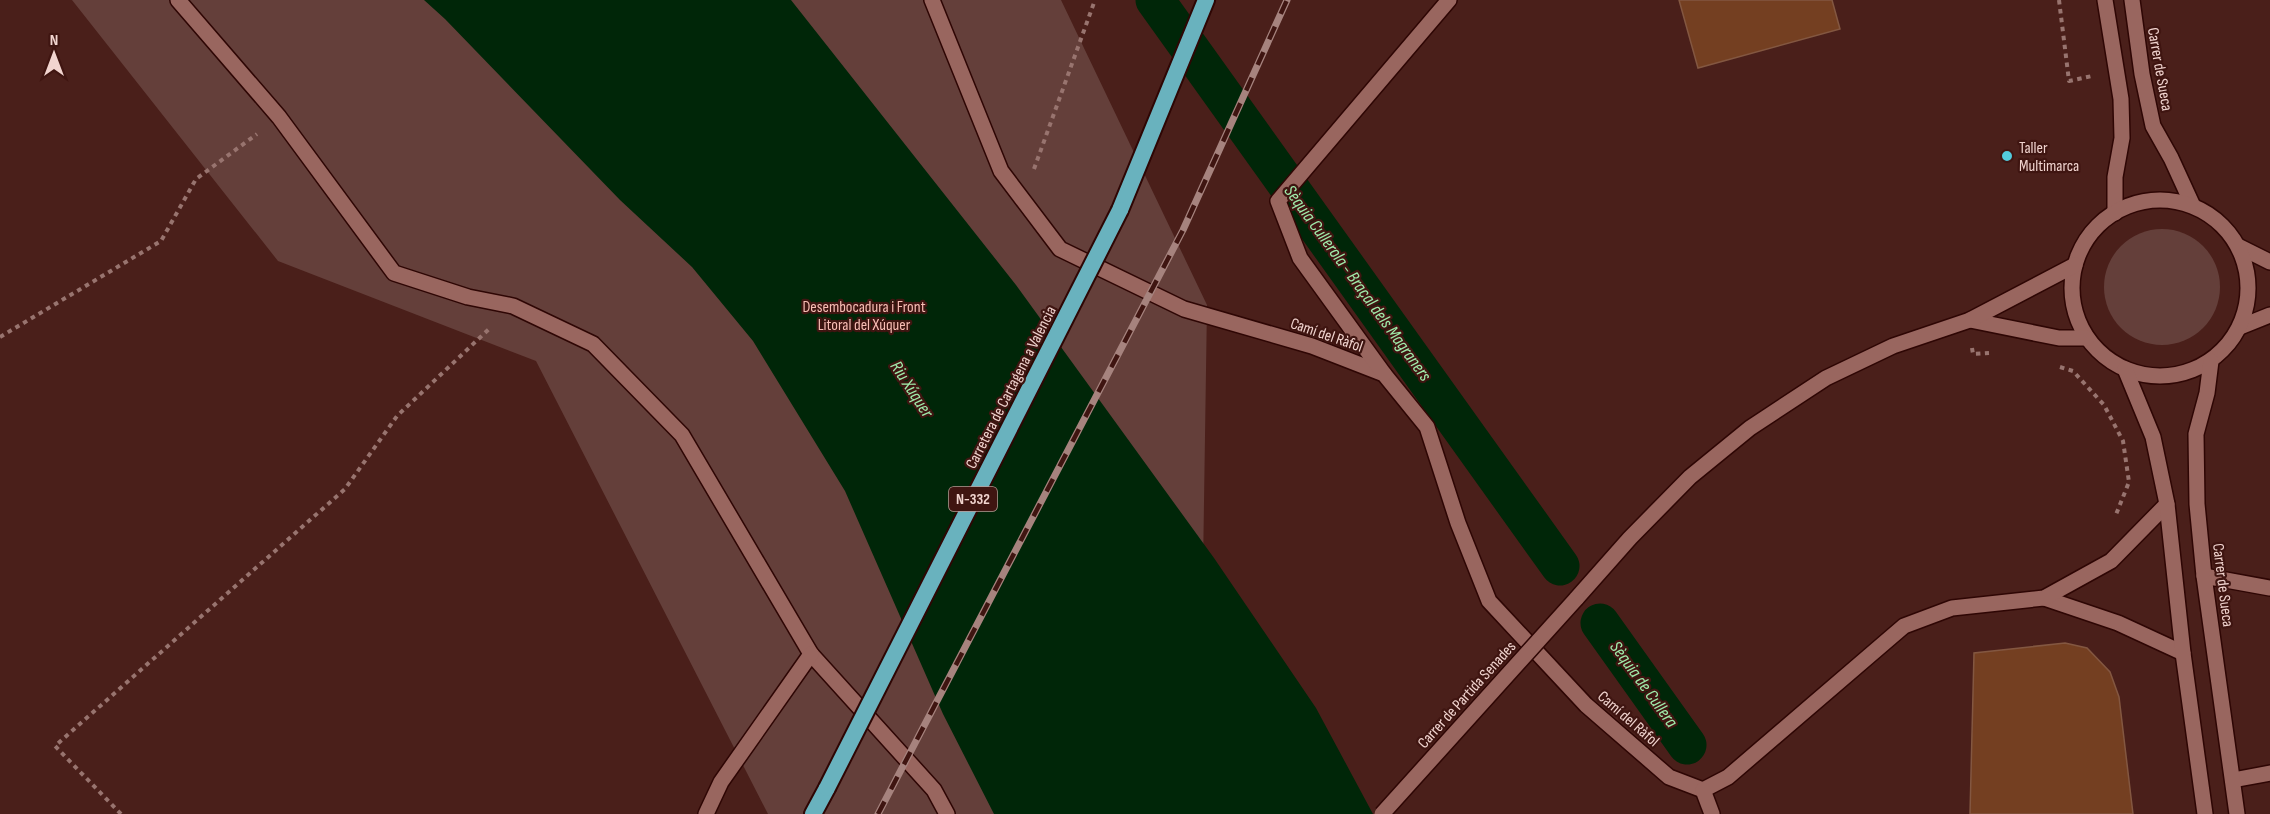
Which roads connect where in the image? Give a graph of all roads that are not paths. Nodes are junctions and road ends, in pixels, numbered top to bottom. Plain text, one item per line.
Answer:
1 (178, 0) edge
2 (932, 0) edge
3 (1206, 0) edge
4 (1449, 0) edge
5 (2105, 0) edge
6 (2132, 0) edge
7 (2193, 206) junction
8 (2115, 213) junction
9 (2238, 246) junction
10 (2270, 262) edge
11 (2075, 265) junction
12 (2270, 315) edge
13 (1970, 320) junction
14 (2240, 327) junction
15 (2087, 338) junction
16 (2211, 361) junction
17 (2125, 369) junction
18 (1384, 374) junction
19 (2167, 504) junction
20 (2204, 576) junction
21 (2270, 588) edge
22 (2044, 598) junction
23 (2183, 653) junction
24 (811, 654) junction
25 (2270, 774) edge
26 (2233, 780) junction
27 (1703, 790) junction
28 (706, 814) edge
29 (813, 814) edge
30 (947, 814) edge
31 (1382, 814) edge
32 (1712, 814) edge
33 (2205, 814) edge
34 (2237, 814) edge

1 - 24 street
2 - 18 street, Camí del Ràfol
3 - 29 highway, Carretera de Cartagena a Valencia / N-332, bridge
4 - 18 street
5 - 8 street
6 - 7 street, Carrer de Sueca
7 - 8 street
7 - 9 street
8 - 11 street
9 - 10 street
9 - 14 street
11 - 13 street, Carrer de Partida Senades
11 - 15 street
12 - 14 street
13 - 15 street
13 - 31 street, Carrer de Partida Senades, bridge
14 - 16 street
15 - 17 street
16 - 17 street
16 - 20 street, Carrer de Sueca
17 - 19 street
18 - 27 street, Camí del Ràfol
19 - 22 street
19 - 23 street
20 - 21 street
20 - 26 street, Carrer de Sueca
22 - 23 street
22 - 27 street
23 - 33 street
24 - 28 street
24 - 30 street
25 - 26 street
26 - 34 street, Carrer de Sueca
27 - 32 street

